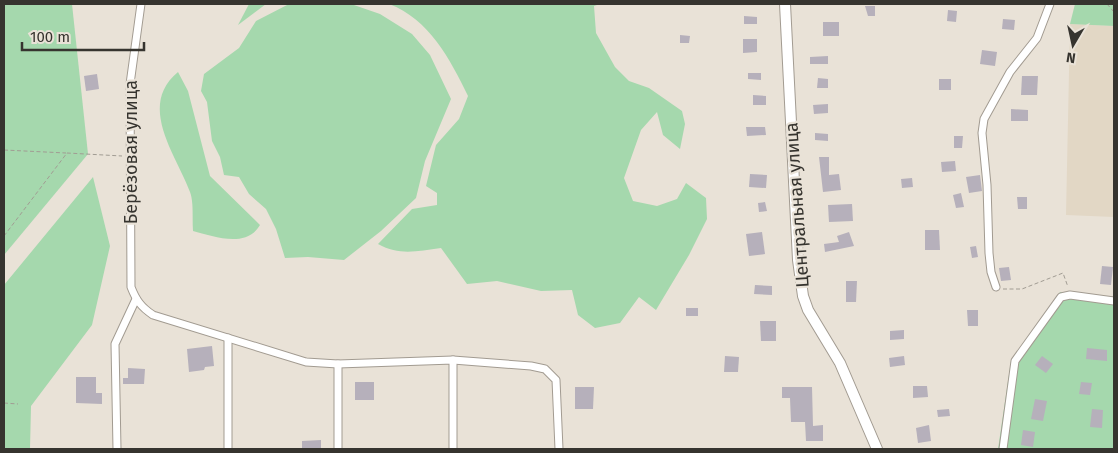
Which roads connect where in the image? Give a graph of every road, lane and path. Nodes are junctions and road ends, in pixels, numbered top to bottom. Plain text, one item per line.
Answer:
1 (141, 4) edge
2 (785, 4) edge
3 (1050, 4) edge
4 (1107, 4) edge
5 (1114, 12) edge
6 (4, 150) edge
7 (67, 153) junction
8 (130, 157) junction
9 (4, 236) edge
10 (996, 287) joint
11 (1070, 296) junction
12 (136, 299) junction
13 (1114, 301) edge
14 (228, 338) junction
15 (453, 360) junction
16 (338, 364) junction
17 (4, 403) edge
18 (18, 404) dead end
19 (117, 449) edge
20 (228, 449) edge
21 (338, 449) edge
22 (453, 449) edge
23 (559, 449) edge
24 (877, 449) edge
25 (1003, 449) edge

1 - 8 street, Берёзовая улица
2 - 24 street, Центральная улица
3 - 10 street
4 - 5 path
6 - 7 path
7 - 8 path
7 - 9 path
8 - 12 street, Берёзовая улица
10 - 11 path
11 - 13 street
11 - 25 street
12 - 14 street
12 - 19 street
14 - 16 street
14 - 20 street
15 - 16 street
15 - 22 street
15 - 23 street
16 - 21 street
17 - 18 path

